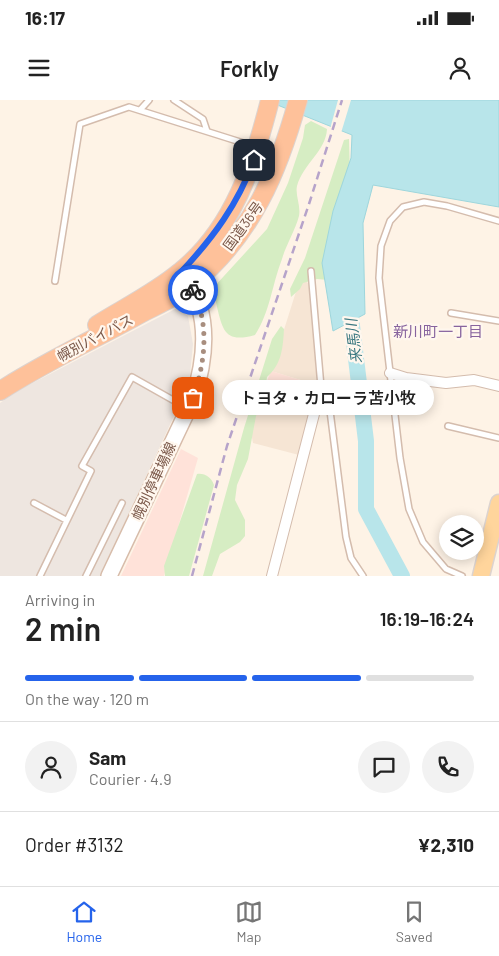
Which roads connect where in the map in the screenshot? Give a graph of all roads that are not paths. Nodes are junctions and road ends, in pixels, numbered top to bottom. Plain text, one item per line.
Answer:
1 (150, 100) edge
2 (174, 100) edge
3 (269, 106) edge
4 (296, 107) edge
5 (140, 110) junction
6 (207, 131) junction
7 (258, 148) junction
8 (499, 221) edge
9 (311, 270) dead end
10 (186, 279) junction
11 (55, 281) dead end
12 (451, 313) dead end
13 (499, 321) edge
14 (390, 373) junction
15 (321, 386) junction
16 (499, 386) edge
17 (0, 389) edge
18 (188, 408) junction
19 (448, 426) dead end
20 (499, 438) edge
21 (499, 502) edge
22 (122, 503) dead end
23 (34, 504) dead end
24 (66, 520) junction
25 (40, 576) edge
26 (86, 576) edge
27 (109, 576) edge
28 (272, 576) edge
29 (364, 576) edge
30 (462, 576) edge
31 (481, 576) edge

1 - 5 lane
2 - 6 lane
3 - 7 highway, 国道36号
4 - 10 highway, 国道36号
5 - 6 lane
5 - 11 lane
6 - 7 lane
7 - 10 highway, 国道36号
8 - 14 lane
9 - 15 lane
10 - 17 highway, 幌別バイパス
10 - 18 main road, 幌別停車場線
12 - 13 lane
14 - 16 street
14 - 30 lane
15 - 28 street
15 - 29 lane
18 - 24 lane
18 - 27 main road, 幌別停車場線
19 - 20 lane
21 - 31 main road
22 - 26 lane
23 - 24 lane
24 - 25 lane

